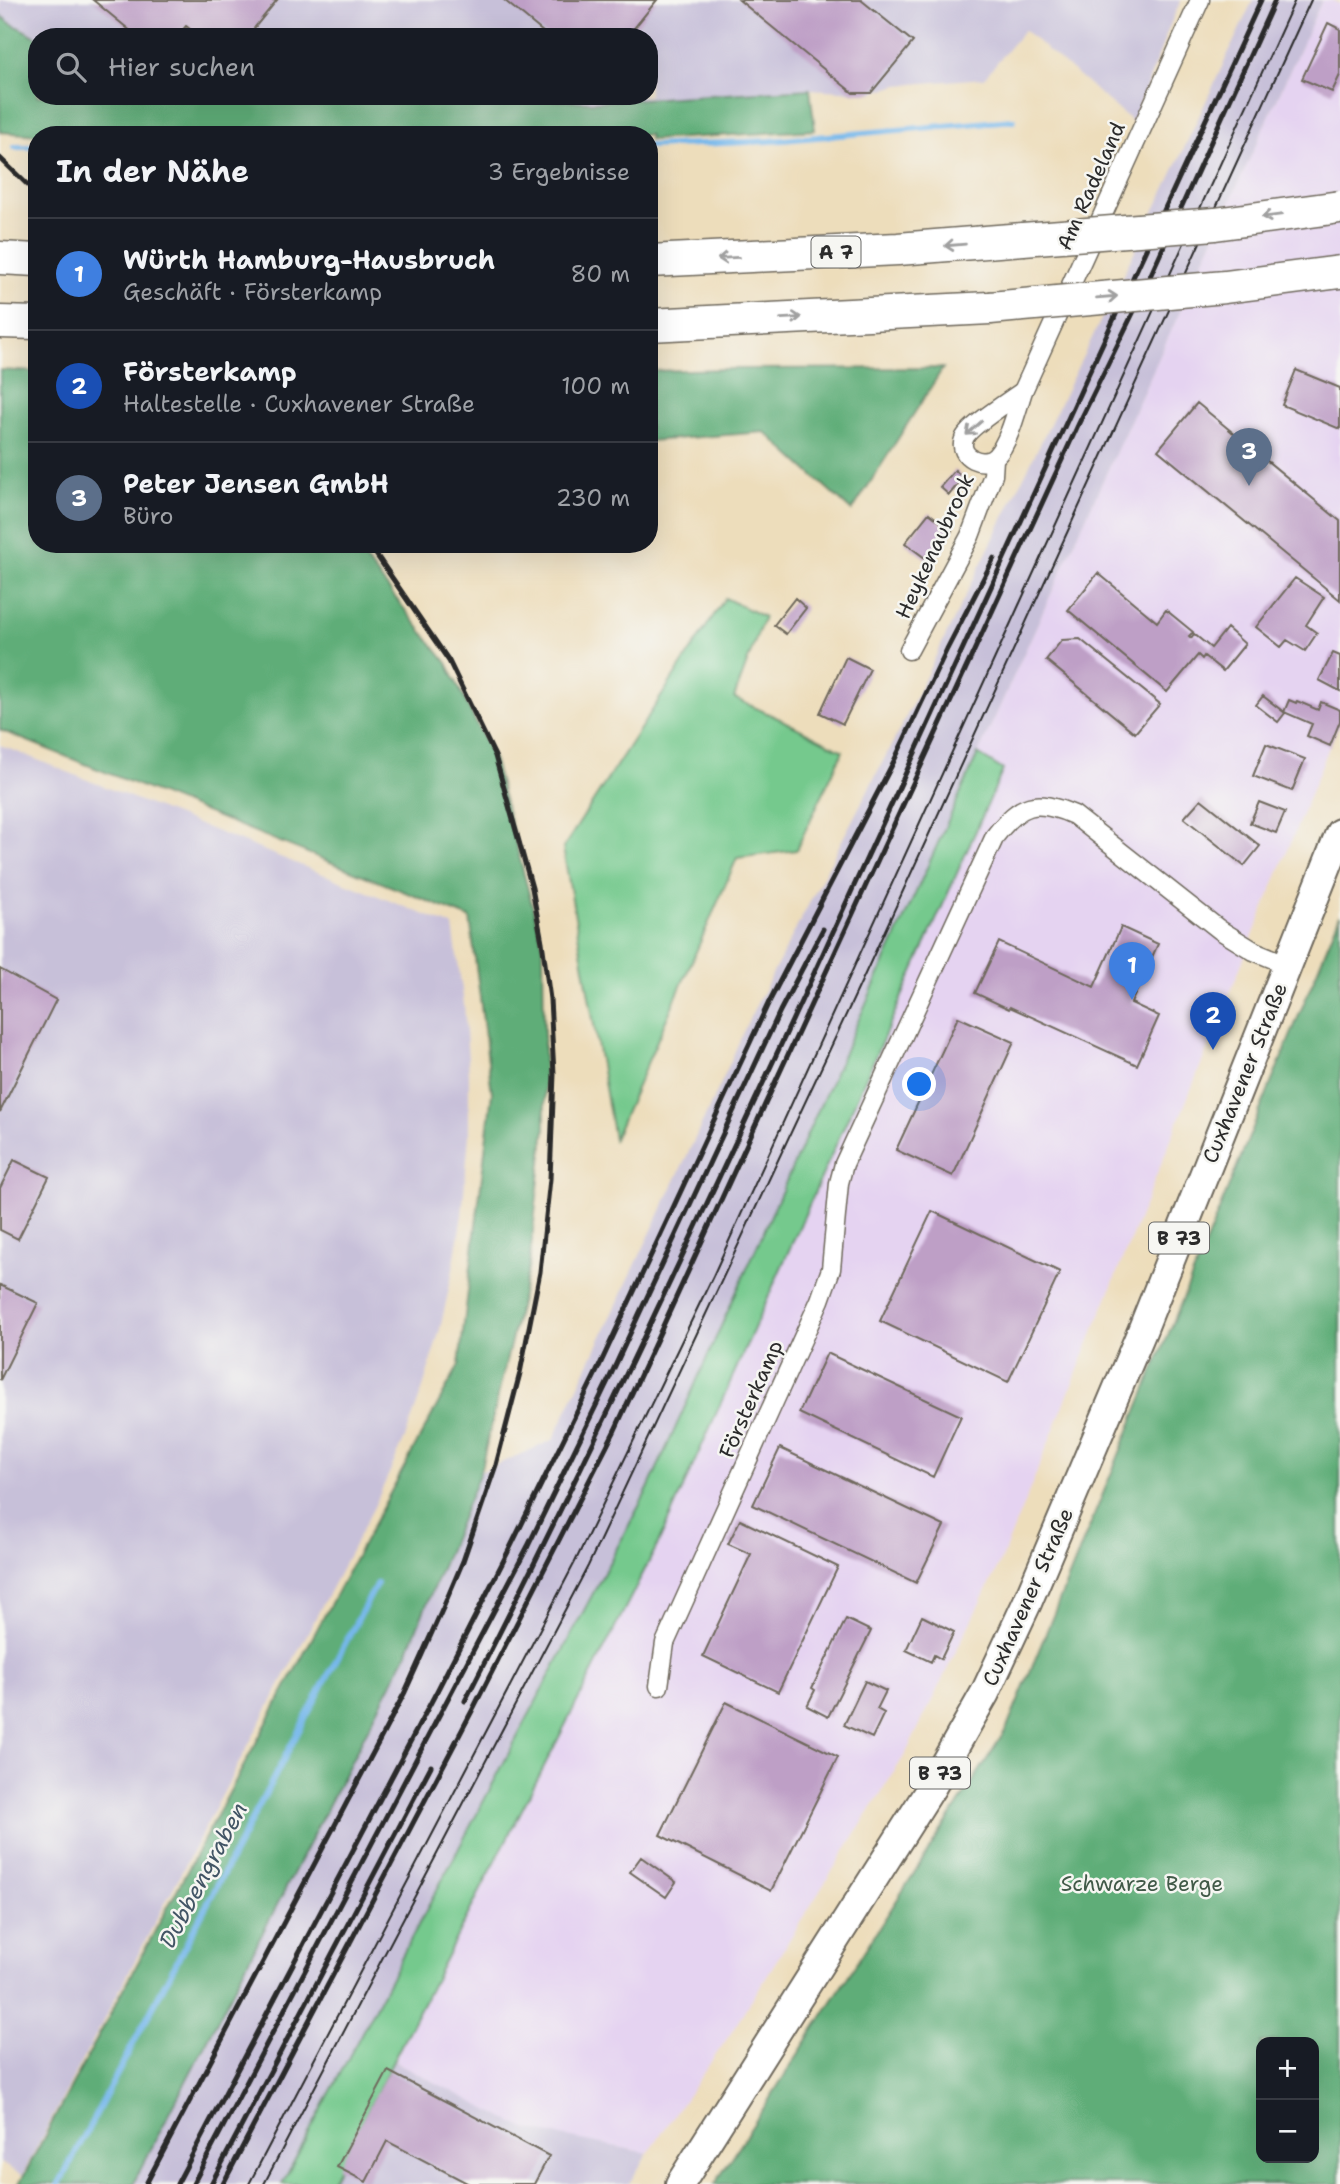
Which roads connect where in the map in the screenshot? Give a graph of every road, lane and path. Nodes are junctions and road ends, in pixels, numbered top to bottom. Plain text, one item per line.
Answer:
1 (1200, 0) edge
2 (1340, 207) edge
3 (0, 258) edge
4 (28, 260) edge
5 (658, 261) edge
6 (1340, 272) edge
7 (0, 321) edge
8 (28, 323) edge
9 (658, 325) edge
10 (1023, 391) junction
11 (994, 459) junction
12 (909, 650) dead end
13 (1340, 833) edge
14 (1288, 965) junction
15 (659, 1686) dead end
16 (680, 2184) edge

1 - 10 street, Am Radeland
2 -> 5 highway, A 7, bridge
3 - 4 highway
9 -> 6 highway, bridge
7 - 8 highway
10 - 11 street, Am Radeland
10 -> 11 street, Am Radeland
11 - 12 street, Heykenaubrook
13 - 14 main road, B 73
14 - 15 street, Försterkamp
14 - 16 main road, Cuxhavener Straße / B 73

